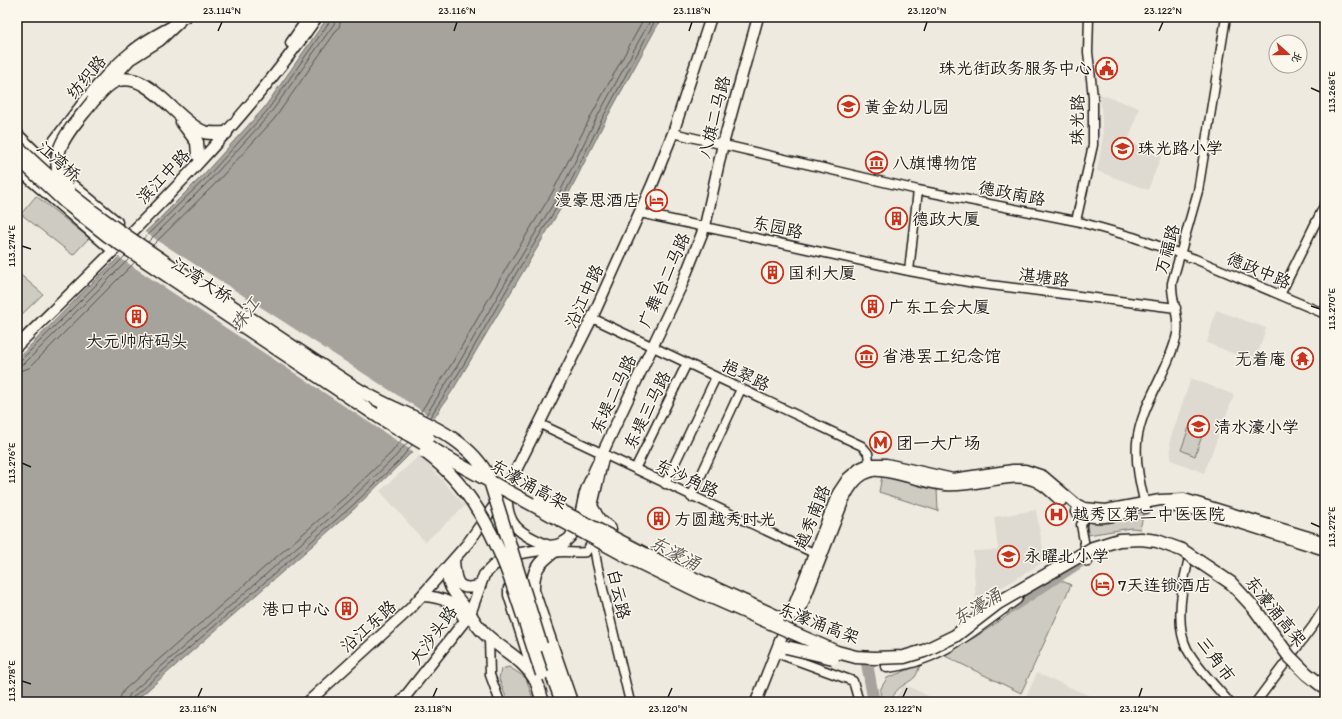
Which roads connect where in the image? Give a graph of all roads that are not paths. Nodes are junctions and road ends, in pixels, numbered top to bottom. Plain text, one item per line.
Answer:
1 (309, 17) edge
2 (318, 17) edge
3 (711, 17) edge
4 (758, 17) edge
5 (1089, 17) edge
6 (1226, 17) edge
7 (182, 20) edge
8 (93, 101) junction
9 (171, 108) junction
10 (222, 133) junction
11 (673, 133) junction
12 (17, 134) edge
13 (723, 144) junction
14 (17, 146) edge
15 (198, 155) junction
16 (17, 157) edge
17 (40, 157) junction
18 (17, 168) edge
19 (25, 175) junction
20 (918, 190) junction
21 (80, 201) junction
22 (1325, 204) edge
23 (640, 213) junction
24 (1076, 221) junction
25 (705, 226) junction
26 (126, 230) junction
27 (122, 242) junction
28 (109, 247) junction
29 (1181, 254) junction
30 (909, 271) junction
31 (1280, 295) junction
32 (1176, 308) junction
33 (1325, 314) edge
34 (592, 318) junction
35 (17, 336) edge
36 (17, 346) edge
37 (652, 346) junction
38 (687, 363) junction
39 (716, 377) junction
40 (348, 383) junction
41 (741, 389) junction
42 (381, 413) junction
43 (540, 424) junction
44 (602, 454) junction
45 (870, 468) junction
46 (635, 470) junction
47 (665, 484) junction
48 (507, 488) junction
49 (586, 492) junction
50 (691, 497) junction
51 (1146, 506) junction
52 (1086, 515) junction
53 (592, 541) junction
54 (1325, 542) edge
55 (564, 543) junction
56 (1325, 550) edge
57 (552, 554) junction
58 (818, 555) junction
59 (454, 559) junction
60 (1088, 562) dead end
61 (1188, 562) dead end
62 (446, 569) junction
63 (1050, 572) junction
64 (480, 585) junction
65 (533, 591) junction
66 (422, 596) junction
67 (1325, 607) edge
68 (468, 618) junction
69 (792, 618) junction
70 (489, 639) junction
71 (782, 649) junction
72 (538, 676) junction
73 (1325, 687) edge
74 (308, 702) edge
75 (401, 702) edge
76 (500, 702) edge
77 (543, 702) edge
78 (552, 702) edge
79 (562, 702) edge
80 (571, 702) edge
81 (630, 702) edge
82 (756, 702) edge
83 (763, 702) edge
84 (860, 702) edge
85 (1229, 702) edge
86 (1256, 702) edge

1 - 10 main road, 滨江中路
2 - 10 main road, 滨江中路
3 - 11 main road, 沿江中路
4 - 13 main road, 八旗二马路
5 - 24 street, 珠光路
6 - 29 street, 万福路
7 - 8 highway
7 - 17 street, 纺织路
8 - 9 highway
8 - 21 highway, bridge
9 - 10 highway
9 - 15 highway
10 - 15 main road, 滨江中路
10 - 27 main road, 滨江中路
11 - 13 street, 德政南路
11 - 23 main road, 沿江中路
12 - 17 main road
13 - 20 street, 德政南路
13 - 25 main road, 八旗二马路
14 - 21 highway, 江湾桥, bridge
15 - 26 main road, 滨江中路
16 - 42 highway, 江湾大桥, bridge
17 - 19 street, 纺织路
17 - 26 main road
18 - 19 main road
19 - 28 main road
20 - 24 street, 德政南路
20 - 30 street
21 - 40 highway, 江湾大桥, bridge
22 - 31 street
23 - 25 street, 东园路
23 - 34 main road, 沿江中路
24 - 29 street, 德政南路
25 - 30 street, 东园路
25 - 37 main road, 广舞台二马路
26 - 27 main road
26 - 28 main road, 滨江中路
27 - 28 main road
27 - 36 main road, 滨江中路
28 - 35 main road, 滨江中路
29 - 31 street, 德政中路
29 - 32 street, 万福路
30 - 32 street, 湛塘路
31 - 33 street, 德政中路
32 - 51 street, 万福路
34 - 37 street, 挹翠路
34 - 43 main road, 沿江中路
37 - 38 street, 挹翠路
37 - 44 main road, 东堤二马路
38 - 39 street, 挹翠路
38 - 46 street, 东堤三马路
39 - 41 street, 挹翠路
39 - 47 street
40 - 42 highway, bridge
40 - 79 highway, bridge
41 - 45 street, 挹翠路
41 - 50 street
42 - 63 highway, 东濠涌高架, bridge
42 - 69 highway, 东濠涌高架, bridge
42 - 72 highway, bridge
43 - 44 street, 东沙角路
43 - 48 main road, 沿江中路
44 - 46 street, 东沙角路
44 - 49 main road, 东堤二马路
44 - 69 highway, bridge
45 - 51 main road
45 - 52 main road
45 - 58 main road, 越秀南路
46 - 47 street, 东沙角路
47 - 50 street, 东沙角路
48 - 55 main road
48 - 59 main road, 沿江中路
49 - 53 street, 白云路
49 - 55 main road, 东堤二马路
50 - 58 street, 东沙角路
51 - 52 main road
51 - 54 main road
51 - 56 main road
52 - 60 street
53 - 57 street
53 - 81 street, 白云路
55 - 57 highway
55 - 64 main road, 大沙头路
57 - 65 highway
58 - 69 main road, 越秀南路
59 - 62 main road, 沿江中路
59 - 64 main road
61 - 85 street, 三角市
62 - 66 main road, 沿江东路
62 - 68 main road
63 - 71 highway, bridge
63 - 73 highway, 东濠涌高架, bridge
64 - 68 main road, 大沙头路
65 - 72 street
65 - 80 highway
66 - 68 main road
66 - 74 main road, 沿江东路
67 - 86 street
68 - 70 highway
68 - 75 main road, 大沙头路
69 - 71 main road, 越秀南路
69 - 73 highway, 东濠涌高架, bridge
70 - 72 highway
70 - 76 street
71 - 82 main road
71 - 83 main road
71 - 84 street
72 - 77 highway
72 - 78 highway

